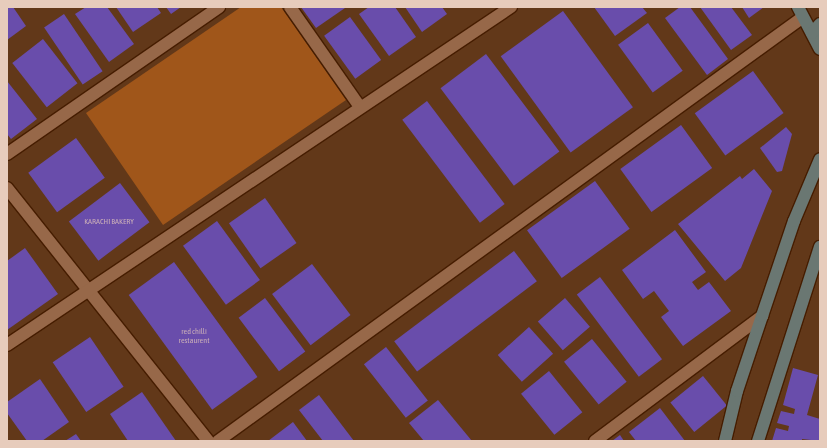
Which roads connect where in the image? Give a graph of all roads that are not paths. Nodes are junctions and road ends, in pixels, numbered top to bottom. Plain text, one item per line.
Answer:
1 (219, 7) edge
2 (290, 7) edge
3 (510, 7) edge
4 (800, 12) edge
5 (820, 24) edge
6 (812, 33) junction
7 (820, 49) edge
8 (360, 107) junction
9 (7, 154) edge
10 (820, 159) edge
11 (7, 188) edge
12 (820, 247) edge
13 (87, 289) junction
14 (762, 316) junction
15 (7, 345) edge
16 (208, 441) edge
17 (218, 441) edge
18 (596, 441) edge
19 (725, 441) edge
20 (758, 441) edge

1 - 9 street
2 - 8 street
3 - 8 street
4 - 6 street
4 - 17 street
5 - 6 street
6 - 7 street
8 - 13 street
10 - 14 street
11 - 13 street
12 - 20 street
13 - 15 street
13 - 16 street
14 - 18 street
14 - 19 street

